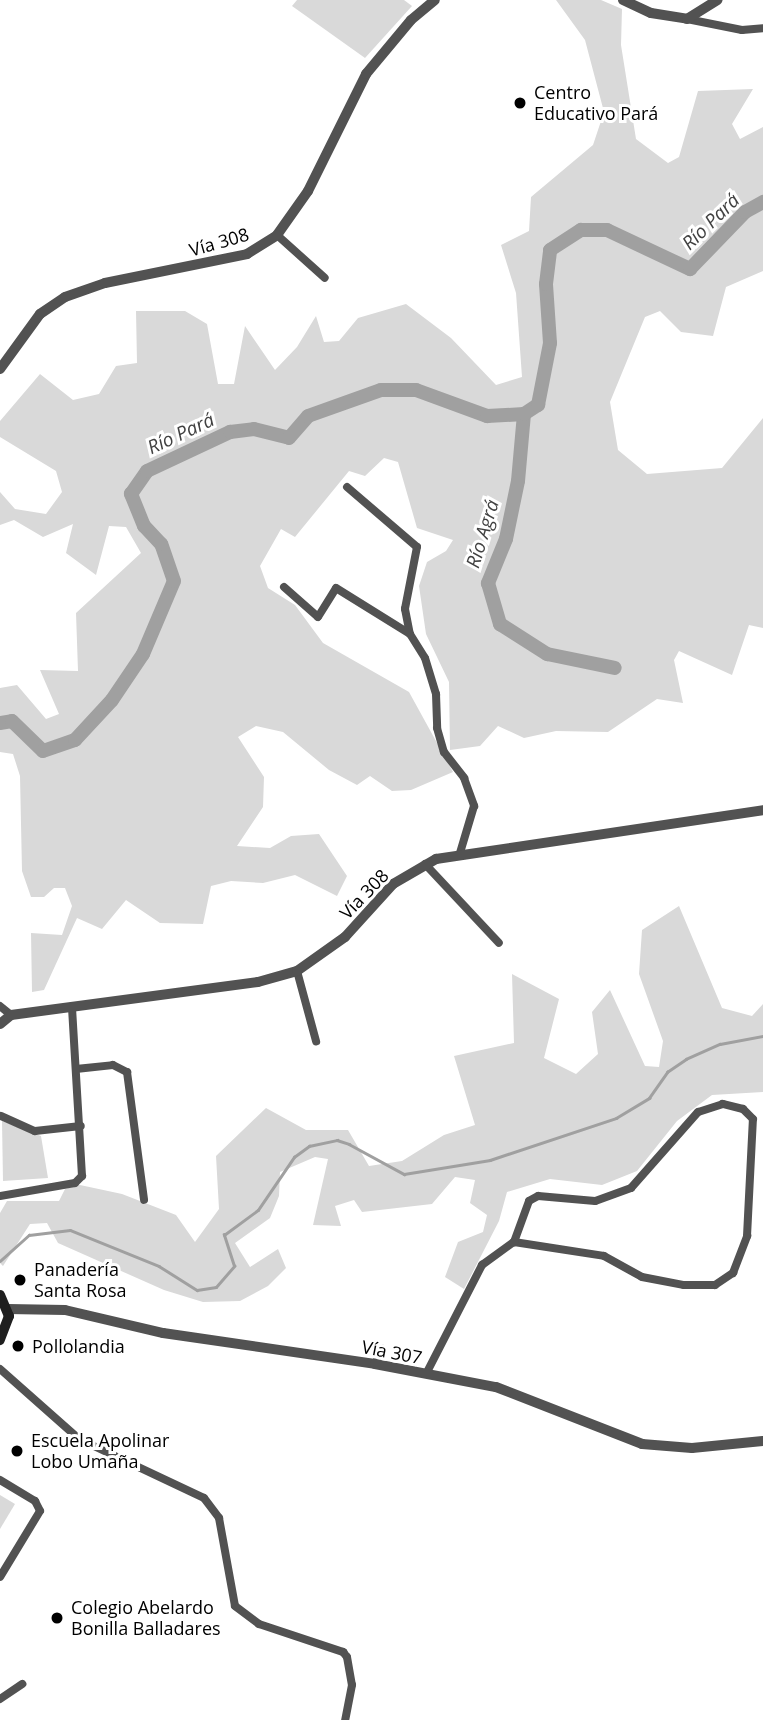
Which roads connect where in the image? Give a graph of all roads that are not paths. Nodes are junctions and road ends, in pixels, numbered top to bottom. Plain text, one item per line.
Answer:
1 (435, 0) edge
2 (623, 0) edge
3 (717, 0) edge
4 (687, 19) junction
5 (763, 28) edge
6 (277, 235) junction
7 (325, 278) dead end
8 (0, 369) edge
9 (346, 487) dead end
10 (284, 587) dead end
11 (410, 634) junction
12 (763, 810) edge
13 (460, 853) junction
14 (425, 864) junction
15 (499, 943) dead end
16 (297, 971) junction
17 (0, 1006) edge
18 (72, 1006) junction
19 (11, 1015) junction
20 (0, 1024) edge
21 (316, 1041) dead end
22 (76, 1069) junction
23 (1, 1116) edge
24 (81, 1126) junction
25 (0, 1196) edge
26 (144, 1200) dead end
27 (514, 1242) junction
28 (0, 1295) edge
29 (8, 1309) junction
30 (0, 1340) edge
31 (382, 1348) dead end
32 (375, 1364) junction
33 (0, 1369) edge
34 (426, 1374) junction
35 (763, 1441) edge
36 (0, 1480) edge
37 (0, 1577) edge
38 (22, 1684) dead end
39 (0, 1699) edge
40 (345, 1720) edge

1 - 6 street, Vía 308
2 - 4 street
3 - 4 street
4 - 5 street
6 - 7 street
6 - 8 street, Vía 308
9 - 11 street
10 - 11 street
11 - 13 street
12 - 13 street, Vía 308
13 - 14 street, Vía 308
14 - 15 street
14 - 16 street, Vía 308
16 - 18 street, Vía 308
16 - 21 street
17 - 19 street
18 - 19 street, Vía 308
18 - 22 street
19 - 20 street
22 - 24 street
22 - 26 street
23 - 24 street
24 - 25 street
27 - 27 street
27 - 34 street
28 - 29 main road
29 - 30 main road
29 - 32 street, Vía 307
31 - 32 street
32 - 34 street, Vía 307
33 - 40 street
34 - 35 street, Vía 307
36 - 37 street
38 - 39 street

